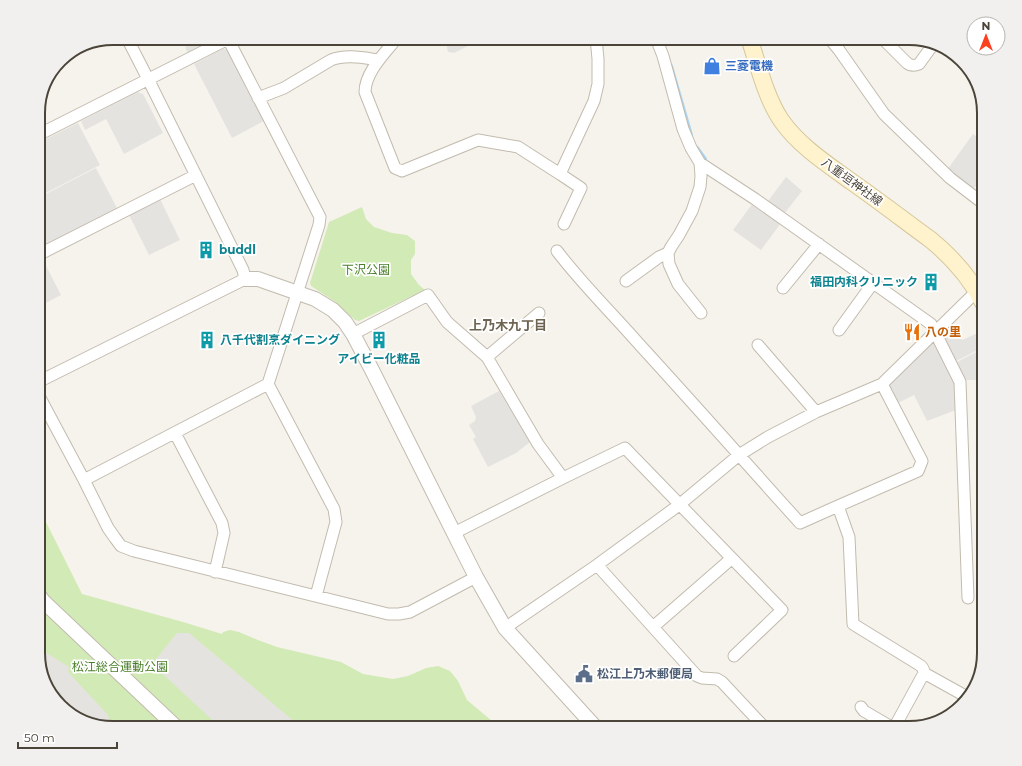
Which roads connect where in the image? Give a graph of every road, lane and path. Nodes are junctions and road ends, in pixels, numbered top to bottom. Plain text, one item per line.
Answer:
1 (130, 45) edge
2 (216, 45) edge
3 (232, 45) edge
4 (391, 45) edge
5 (597, 45) edge
6 (659, 45) edge
7 (751, 45) edge
8 (835, 45) edge
9 (889, 45) edge
10 (930, 49) edge
11 (379, 60) junction
12 (148, 80) junction
13 (258, 98) junction
14 (45, 132) edge
15 (700, 163) junction
16 (560, 174) junction
17 (196, 176) junction
18 (977, 199) edge
19 (564, 224) dead end
20 (818, 244) junction
21 (557, 251) dead end
22 (45, 252) edge
23 (668, 253) junction
24 (244, 279) junction
25 (626, 281) dead end
26 (873, 283) junction
27 (783, 288) dead end
28 (977, 292) edge
29 (298, 293) junction
30 (977, 301) edge
31 (539, 313) dead end
32 (701, 313) dead end
33 (839, 330) dead end
34 (935, 332) junction
35 (353, 334) junction
36 (758, 345) dead end
37 (487, 357) junction
38 (45, 378) edge
39 (268, 384) junction
40 (882, 384) junction
41 (45, 407) edge
42 (816, 412) junction
43 (175, 433) junction
44 (739, 455) junction
45 (563, 478) junction
46 (84, 480) junction
47 (679, 505) junction
48 (838, 506) junction
49 (454, 532) junction
50 (731, 558) junction
51 (597, 565) junction
52 (215, 572) junction
53 (476, 577) junction
54 (316, 596) junction
55 (968, 598) dead end
56 (45, 603) edge
57 (653, 627) junction
58 (505, 628) junction
59 (734, 656) dead end
60 (924, 673) junction
61 (963, 695) edge
62 (861, 707) dead end
63 (170, 721) edge
64 (590, 721) edge
65 (758, 721) edge
66 (882, 721) edge
67 (898, 721) edge

1 - 12 street
2 - 12 street
3 - 13 street
4 - 11 street
5 - 16 street
6 - 15 street
7 - 28 main road, 八重垣神社線
8 - 18 street
9 - 10 street
11 - 13 street
11 - 16 street
12 - 14 street
12 - 17 street
13 - 29 street
15 - 20 street
15 - 23 street
16 - 19 street
17 - 22 street
17 - 24 street
20 - 26 street
20 - 27 street
21 - 44 street
23 - 25 street
23 - 32 street
24 - 29 street
24 - 38 street
26 - 33 street
26 - 34 street
29 - 35 street
29 - 39 street
30 - 34 street
31 - 37 street
34 - 40 street
34 - 55 street
35 - 37 street
35 - 49 street
36 - 42 street
37 - 45 street
39 - 43 street
39 - 54 street
40 - 42 street
40 - 48 street
41 - 46 street
42 - 44 street
43 - 46 street
43 - 52 street
44 - 47 street
44 - 48 street
45 - 47 street
45 - 49 street
46 - 52 street
47 - 50 street
47 - 51 street
48 - 60 street
49 - 53 street
50 - 57 street
50 - 59 street
51 - 57 street
51 - 58 street
52 - 54 street
53 - 54 street
53 - 58 street
56 - 63 street
57 - 65 street
58 - 64 street
60 - 61 street
60 - 67 street
62 - 66 street

